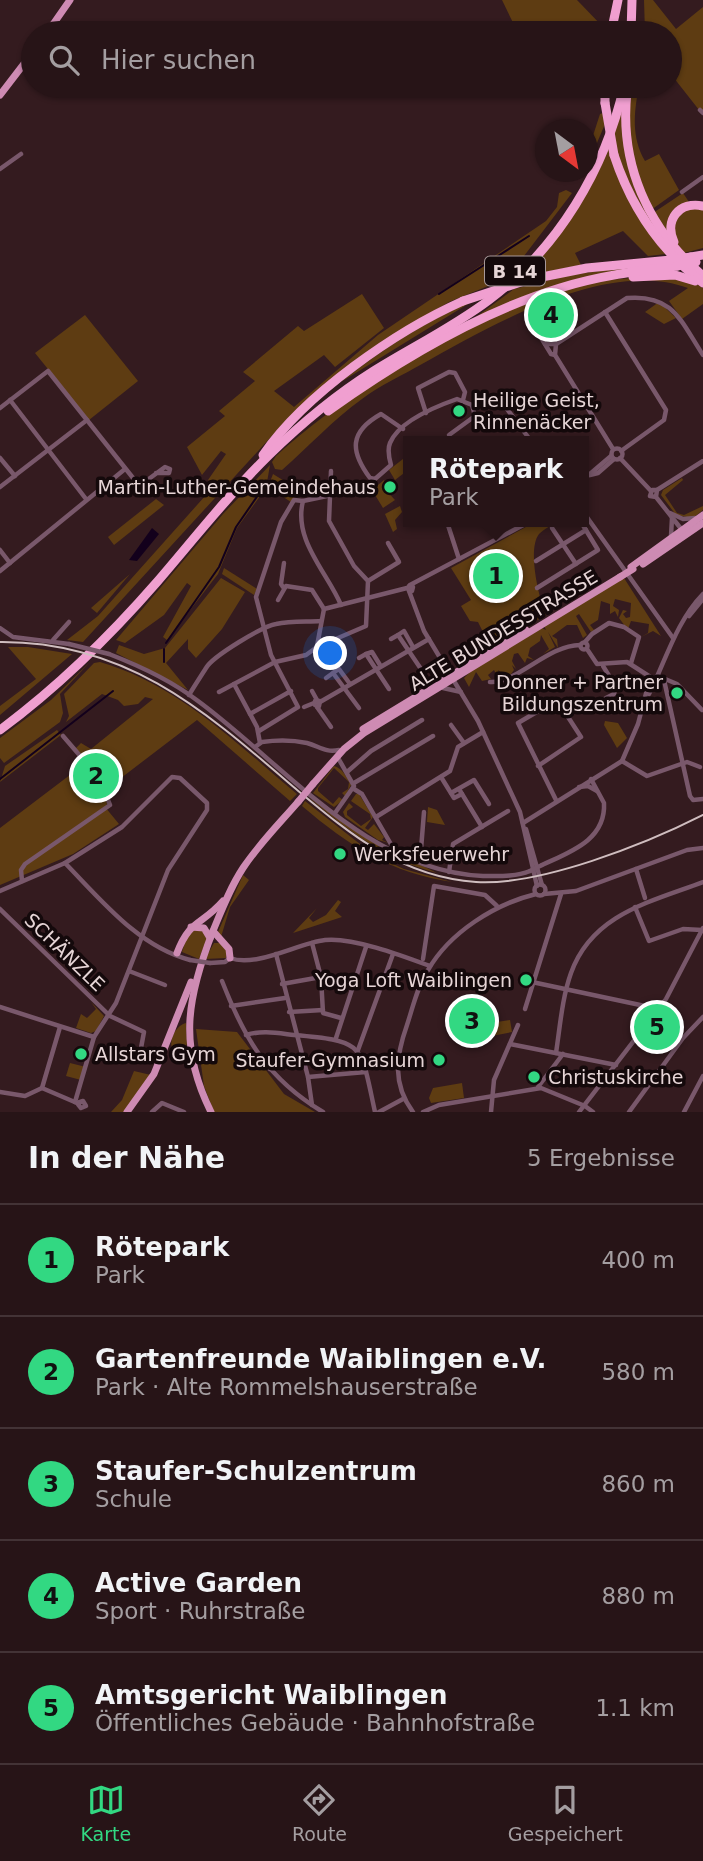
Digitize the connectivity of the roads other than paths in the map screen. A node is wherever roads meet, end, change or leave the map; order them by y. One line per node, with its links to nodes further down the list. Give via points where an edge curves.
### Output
1 (70, 0): 4 (main road)
2 (618, 0): 5 (highway)
3 (629, 0): 6 (highway)
4 (56, 21)
5 (614, 21)
6 (628, 21)
7 (21, 68): 8 (main road)
8 (0, 95)
9 (605, 98): 23 (highway, bridge, via 614,155 629,195 671,255)
10 (618, 98): 43 (highway, B 14, via 588,174 526,261 470,308 342,386)
11 (620, 98): 39 (highway, B 14, via 592,176 566,219 530,263 472,312 350,387)
12 (624, 98): 18 (highway, via 633,170 648,209)
13 (21, 154): 14 (street)
14 (0, 169)
15 (703, 177): 16 (street)
16 (682, 192)
17 (703, 206): 18 (highway, via 683,207 672,218)
18 (676, 250): 21 (highway)
19 (698, 257): 20 (highway, bridge)
20 (674, 263): 22 (highway); 43 (highway, bridge, via 587,268 527,280 463,302 412,327 364,359 282,431)
21 (703, 276)
22 (600, 277): 23 (highway, via 675,275); 39 (highway, via 531,298 449,337 363,386)
23 (703, 284)
24 (605, 312): 27 (street); 29 (street, via 627,298 666,303); 42 (street, via 666,410 664,420)
25 (532, 323): 26 (street)
26 (545, 344): 27 (street); 28 (street)
27 (556, 344): 28 (street)
28 (555, 355): 41 (street)
29 (703, 355)
30 (10, 400): 33 (street); 35 (street, via 48,371); 40 (street)
31 (463, 400): 32 (street); 34 (street); 34 (street, via 462,385 454,372 449,372 418,388)
32 (472, 405): 37 (street, via 475,416); 38 (street, via 492,398 501,401)
33 (0, 408)
34 (426, 413): 36 (street)
35 (87, 420): 40 (street); 47 (street)
36 (403, 429): 36 (street, via 388,446 391,465 370,478 354,441 381,414)
37 (449, 435)
38 (527, 436)
39 (278, 447): 135 (highway, B 14, via 103,640)
40 (49, 449): 51 (street); 57 (street)
41 (614, 449): 42 (street); 45 (street)
42 (621, 451): 45 (street)
43 (263, 455): 132 (highway, B 14, via 108,628)
44 (0, 458): 51 (street)
45 (615, 458): 50 (street); 54 (street)
46 (703, 461): 53 (street)
47 (125, 469): 49 (street, via 142,484); 57 (street)
48 (331, 471): 55 (street)
49 (156, 473)
50 (589, 475)
51 (15, 476): 52 (street)
52 (0, 487)
53 (657, 490): 54 (street); 56 (street)
54 (650, 491): 56 (street, via 650,496)
55 (328, 496): 58 (street); 79 (street, via 329,521 354,566)
56 (656, 497): 59 (street)
57 (87, 500): 74 (street)
58 (303, 501): 86 (street, via 301,515 309,547); 91 (street, via 295,500 281,522 256,597)
59 (670, 515): 60 (street); 67 (street); 70 (street, via 673,529)
60 (702, 522): 67 (main road); 67 (main road)
61 (449, 527): 72 (street)
62 (520, 527): 72 (street)
63 (585, 527): 66 (street)
64 (587, 527): 92 (street)
65 (552, 528): 69 (street)
66 (586, 530): 69 (street); 76 (street, via 598,550)
67 (685, 534): 70 (main road); 77 (main road)
68 (388, 543): 79 (street, via 399,562)
69 (563, 544): 73 (street); 76 (street)
70 (665, 544): 77 (main road)
71 (0, 550): 74 (street)
72 (459, 559): 81 (street)
73 (536, 561)
74 (10, 563): 78 (street)
75 (284, 563): 80 (street)
76 (576, 564): 82 (street)
77 (632, 568): 108 (main road, ALTE BUNDESSTRASSE, bridge)
78 (0, 571)
79 (368, 581): 85 (street)
80 (283, 587): 84 (street); 87 (street, via 312,590)
81 (411, 588): 85 (street); 94 (street)
82 (537, 588)
83 (703, 596): 92 (street, via 691,606)
84 (278, 600)
85 (366, 601): 86 (street); 97 (street, via 366,626)
86 (341, 605): 87 (street)
87 (324, 609): 88 (street)
88 (321, 621): 91 (street); 97 (street)
89 (69, 622): 95 (street)
90 (0, 628): 95 (street, via 8,636)
91 (265, 629): 101 (street); 123 (street, via 207,667)
92 (673, 638): 110 (street)
93 (391, 639): 98 (street, via 404,631)
94 (429, 639): 98 (street); 108 (street)
95 (53, 640): 123 (street, bridge, via 109,654)
96 (583, 644): 102 (street, via 609,623 624,627 639,637); 104 (street); 113 (street, via 566,645)
97 (317, 647): 101 (street, via 306,655)
98 (410, 648): 103 (street); 106 (street)
99 (366, 654): 100 (street); 103 (street, via 372,652); 105 (street)
100 (359, 658)
101 (275, 662): 114 (street); 121 (street)
102 (631, 663): 104 (street); 109 (street)
103 (380, 666): 105 (street)
104 (603, 666): 124 (street, via 616,687)
105 (375, 669): 115 (street); 117 (street)
106 (421, 669)
107 (333, 673): 111 (street); 115 (street, via 339,669); 116 (street)
108 (451, 676): 118 (main road, ALTE BUNDESSTRASSE); 122 (street); 143 (main road, ALTE BUNDESSTRASSE, via 369,724)
109 (651, 676): 110 (street); 125 (street)
110 (658, 676): 112 (street); 125 (street)
111 (326, 678)
112 (664, 680): 129 (street, via 677,684); 145 (street)
113 (490, 682)
114 (234, 684): 120 (street); 130 (street)
115 (350, 684): 116 (street)
116 (343, 688): 126 (street); 128 (street)
117 (389, 689)
118 (435, 690): 122 (street, via 451,688); 143 (main road, ALTE BUNDESSTRASSE, via 364,733)
119 (312, 691): 126 (street)
120 (219, 692)
121 (290, 692): 127 (street); 130 (street)
122 (462, 693): 137 (street)
123 (189, 695): 141 (street)
124 (607, 698)
125 (645, 701): 144 (street)
126 (317, 703): 127 (street); 134 (street)
127 (301, 707): 136 (street)
128 (359, 708)
129 (702, 710)
130 (250, 714): 136 (street)
131 (422, 720): 148 (street, via 371,751)
132 (0, 723)
133 (451, 725): 140 (street)
134 (331, 727)
135 (0, 730)
136 (259, 731): 141 (street)
137 (484, 732): 140 (street); 164 (street)
138 (64, 736): 173 (street, via 100,779 110,805 25,864)
139 (433, 736): 152 (street)
140 (464, 743): 150 (street, via 457,749 452,770)
141 (258, 745): 142 (street, via 307,743); 161 (street)
142 (323, 751): 143 (street); 143 (street)
143 (334, 758): 148 (street); 178 (main road, ALTE BUNDESSTRASSE, bridge, via 251,857)
144 (622, 761): 145 (street, via 647,776); 149 (street)
145 (681, 764): 147 (street, via 692,761); 156 (street, via 691,798)
146 (538, 766): 146 (street, via 581,737 557,700 518,723); 157 (street)
147 (700, 767)
148 (347, 772): 152 (street)
149 (597, 776): 151 (street); 155 (street)
150 (441, 777): 154 (street, via 454,799); 163 (street)
151 (590, 779): 153 (street); 155 (street)
152 (354, 786): 161 (street); 163 (street)
153 (572, 790): 155 (street, via 585,786); 157 (street)
154 (460, 791): 158 (street, via 474,780); 165 (street)
155 (598, 792): 172 (street, bridge, via 604,813 593,836 581,847 530,871 496,876)
156 (703, 799)
157 (556, 800): 162 (street)
158 (489, 804)
159 (508, 811): 165 (street)
160 (424, 812): 169 (street)
161 (335, 813): 169 (street, via 380,844)
162 (532, 816): 164 (street); 166 (street)
163 (376, 817): 167 (street)
164 (523, 823): 166 (street); 175 (street)
165 (482, 827): 172 (street, via 453,844)
166 (529, 835): 175 (street)
167 (393, 846)
168 (703, 848): 171 (street)
169 (420, 862): 172 (street)
170 (65, 863): 173 (street); 185 (street); 185 (street, via 122,827 172,777 180,778 205,801 207,809 168,870)
171 (636, 869): 177 (street); 179 (street)
172 (449, 872)
173 (22, 881): 176 (street)
174 (703, 882): 181 (street)
175 (540, 890): 177 (street); 180 (street)
176 (0, 891)
177 (561, 894): 201 (street)
178 (228, 895): 183 (main road, via 210,916); 186 (main road, ALTE BUNDESSTRASSE)
179 (645, 898)
180 (497, 906): 195 (street, via 485,895 434,886); 196 (street)
181 (635, 907): 184 (street, via 649,941 683,929); 204 (street, via 613,918 590,939 576,961)
182 (0, 909): 212 (street, SCHÄNZLE)
183 (188, 929): 186 (main road, via 204,928); 191 (main road)
184 (703, 929): 187 (street)
185 (142, 938): 191 (street, via 170,954); 197 (street)
186 (210, 938): 188 (main road); 188 (main road); 198 (main road, ALTE BUNDESSTRASSE)
187 (700, 940): 209 (street)
188 (220, 941): 194 (main road, via 229,949)
189 (312, 943): 190 (street, via 328,940); 192 (street); 199 (street)
190 (366, 947): 193 (street); 213 (street)
191 (177, 953): 194 (street, bridge, via 210,963)
192 (276, 954): 194 (street); 202 (street)
193 (393, 954): 196 (street); 225 (street)
194 (230, 958)
195 (424, 959)
196 (430, 966): 239 (street, via 400,1047 398,1077)
197 (129, 971): 203 (street); 212 (street)
198 (197, 973): 215 (main road, ALTE BUNDESSTRASSE); 218 (main road)
199 (321, 977): 202 (street); 210 (street)
200 (222, 981): 206 (street)
201 (532, 982): 204 (street); 208 (street)
202 (282, 984): 205 (street)
203 (165, 985)
204 (567, 989): 209 (street); 226 (street)
205 (285, 998): 206 (street); 211 (street)
206 (231, 1006): 219 (street)
207 (1, 1009): 217 (street)
208 (525, 1009)
209 (659, 1009): 230 (street)
210 (323, 1010): 211 (street); 213 (street, via 324,1015)
211 (289, 1012): 220 (street)
212 (110, 1016): 221 (street); 224 (street, SCHÄNZLE, via 144,1032)
213 (341, 1018): 222 (street)
214 (702, 1019): 253 (street)
215 (189, 1021): 218 (main road); 245 (main road, ALTE BUNDESSTRASSE, via 193,1066)
216 (518, 1026): 223 (street)
217 (60, 1027): 221 (street); 235 (street)
218 (173, 1030): 242 (main road, via 155,1074)
219 (246, 1035): 220 (street, via 258,1031); 231 (street)
220 (295, 1035): 222 (street); 229 (street)
221 (94, 1037): 235 (street, via 76,1102)
222 (336, 1038): 225 (street)
223 (510, 1044): 226 (street); 238 (street)
224 (141, 1048)
225 (358, 1050): 232 (street)
226 (556, 1053): 227 (street)
227 (563, 1054): 230 (street); 236 (street)
228 (325, 1060): 229 (street)
229 (304, 1062): 231 (street, via 288,1061); 234 (street)
230 (615, 1065): 241 (street)
231 (270, 1069): 240 (street, via 290,1091)
232 (366, 1072): 234 (street); 247 (street)
233 (703, 1076): 254 (street)
234 (308, 1077): 240 (street)
235 (42, 1088): 237 (street, via 28,1096)
236 (538, 1088): 238 (street); 241 (street)
237 (0, 1092)
238 (491, 1098): 249 (street, via 439,1105); 250 (street)
239 (403, 1099): 247 (street); 248 (street)
240 (312, 1105): 246 (street)
241 (585, 1106): 251 (street); 252 (street)
242 (127, 1112)
243 (152, 1112): 244 (street, via 162,1103)
244 (184, 1112)
245 (211, 1112)
246 (323, 1112)
247 (377, 1112)
248 (413, 1112)
249 (423, 1112)
250 (491, 1112)
251 (579, 1112)
252 (593, 1112)
253 (629, 1112)
254 (684, 1112)

